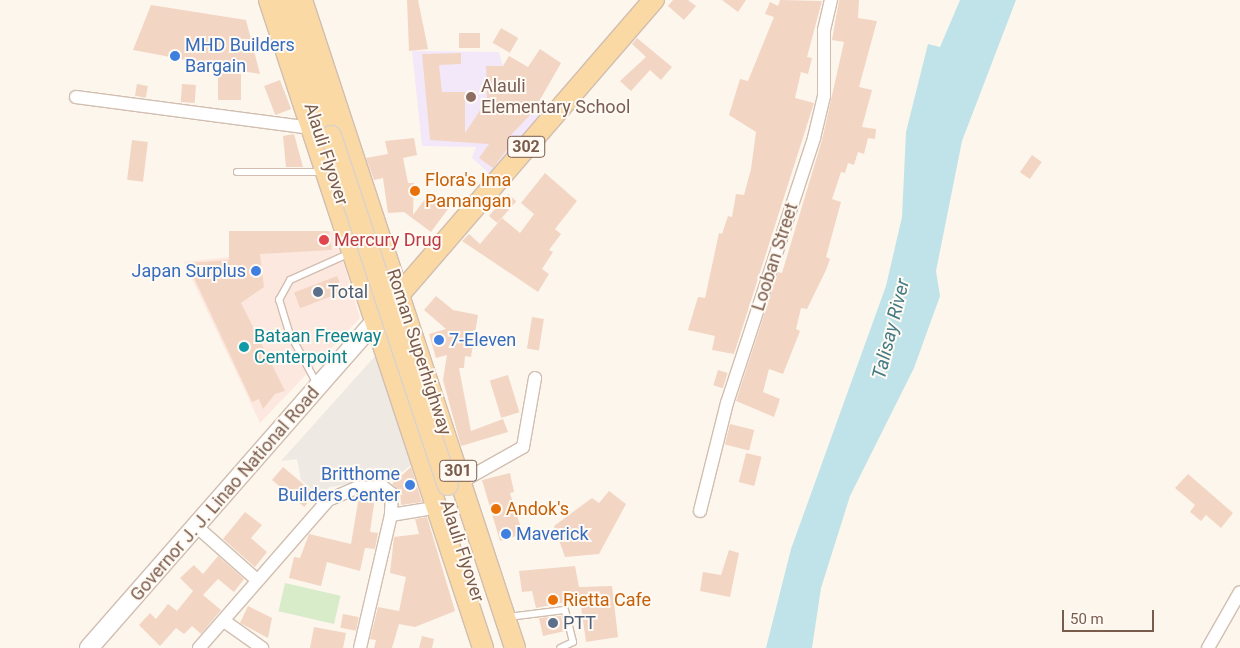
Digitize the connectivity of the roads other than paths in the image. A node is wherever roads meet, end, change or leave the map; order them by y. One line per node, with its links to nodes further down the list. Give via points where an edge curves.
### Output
1 (269, 0): 8 (main road, Roman Superhighway / 301)
2 (277, 0): 8 (main road, Alauli Flyover)
3 (289, 0): 8 (main road, Alauli Flyover)
4 (302, 0): 12 (main road, Roman Superhighway / 301)
5 (831, 0): 18 (street, Looban Street, via 824,30 824,96 814,138 727,403)
6 (649, 1): 12 (main road, Governor J. J. Linao National Road / 302)
7 (76, 97): 8 (street)
8 (321, 134): 10 (main road, Roman Superhighway / 301); 16 (main road, Alauli Flyover, bridge)
9 (237, 172): 10 (lane)
10 (327, 172): 11 (main road, Roman Superhighway / 301)
11 (354, 252): 13 (main road, Roman Superhighway / 301); 15 (lane, via 290,280 279,300 289,332)
12 (399, 295): 13 (main road, Governor J. J. Linao National Road / 302); 16 (main road, Roman Superhighway / 301)
13 (376, 320): 15 (main road, Governor J. J. Linao National Road / 302); 17 (main road, Roman Superhighway / 301)
14 (535, 378): 16 (street, via 523,447)
15 (319, 387): 20 (main road, Governor J. J. Linao National Road / 302)
16 (450, 484): 23 (main road, Roman Superhighway / 301); 30 (main road, Alauli Flyover); 31 (main road, Alauli Flyover)
17 (440, 507): 19 (street); 29 (main road, Roman Superhighway / 301)
18 (700, 511)
19 (392, 515): 21 (street, via 389,489 375,486 343,492 320,507); 28 (street)
20 (196, 526): 21 (street); 25 (main road, Governor J. J. Linao National Road / 302)
21 (257, 580): 24 (street)
22 (1240, 592): 34 (street)
23 (506, 617): 32 (main road, Roman Superhighway / 301); 33 (lane, via 565,610 573,642)
24 (224, 621): 26 (street); 27 (street)
25 (90, 648)
26 (199, 648)
27 (262, 648)
28 (360, 648)
29 (483, 648)
30 (494, 648)
31 (504, 648)
32 (515, 648)
33 (560, 648)
34 (1208, 648)

